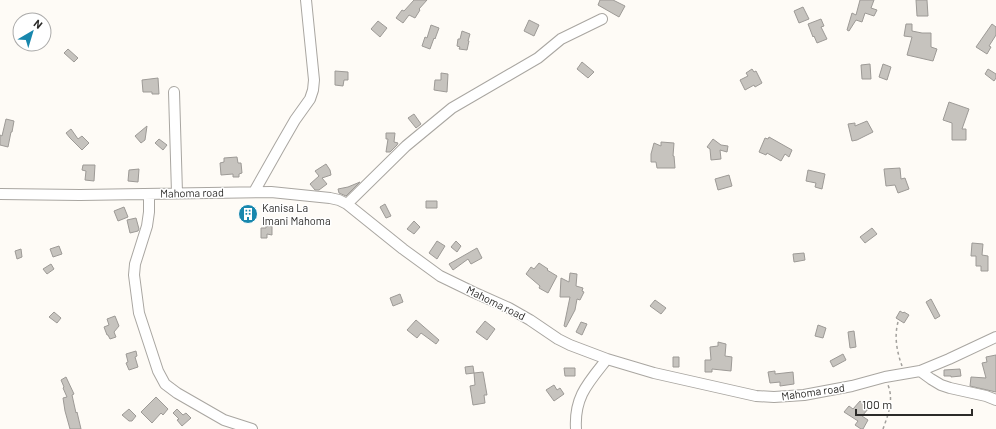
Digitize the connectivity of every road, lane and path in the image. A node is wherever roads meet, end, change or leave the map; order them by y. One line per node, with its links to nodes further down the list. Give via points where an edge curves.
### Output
1 (306, 0): 4 (street, via 313,90)
2 (602, 19): 8 (street, via 561,40 538,58 452,108 406,146)
3 (174, 92): 7 (street)
4 (254, 192): 7 (street, Mahoma road); 8 (street, Mahoma road, via 330,198)
5 (0, 194): 6 (street, Mahoma road)
6 (149, 194): 7 (street, Mahoma road); 16 (street, via 147,226 134,275 139,313 158,372 164,384 176,393 224,420)
7 (177, 194)
8 (347, 204): 11 (street, Mahoma road, via 440,276 514,311 570,345)
9 (898, 322): 13 (path, via 896,343)
10 (996, 337): 12 (street, Mahoma road)
11 (607, 359): 14 (street, Mahoma road, via 654,373 756,396 804,395); 17 (street, via 587,384 579,400)
12 (920, 371): 13 (street, Mahoma road); 15 (street, via 941,385)
13 (904, 374): 14 (street, Mahoma road)
14 (885, 377): 18 (path, via 890,387 891,400)
15 (996, 400)
16 (252, 429)
17 (576, 429)
18 (883, 429)

